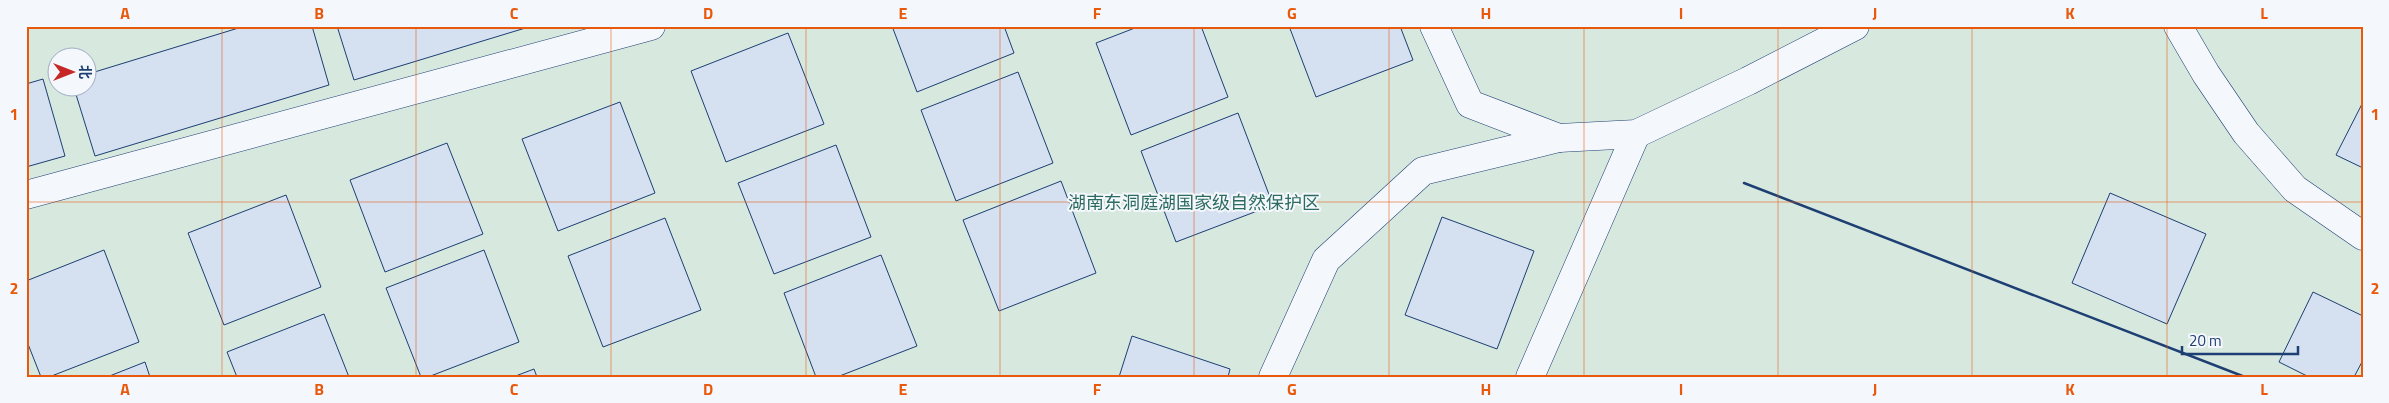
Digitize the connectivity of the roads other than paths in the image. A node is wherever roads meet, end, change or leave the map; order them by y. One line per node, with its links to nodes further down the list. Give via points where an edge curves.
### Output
1 (651, 26): 7 (street)
2 (1434, 26): 6 (street, via 1470,104)
3 (1855, 26): 5 (street, via 1748,82)
4 (2178, 26): 8 (street, via 2241,126 2295,189)
5 (1636, 134): 6 (street); 10 (street)
6 (1559, 138): 9 (street, via 1423,171 1326,260)
7 (26, 195)
8 (2363, 236)
9 (1273, 377)
10 (1530, 377)

